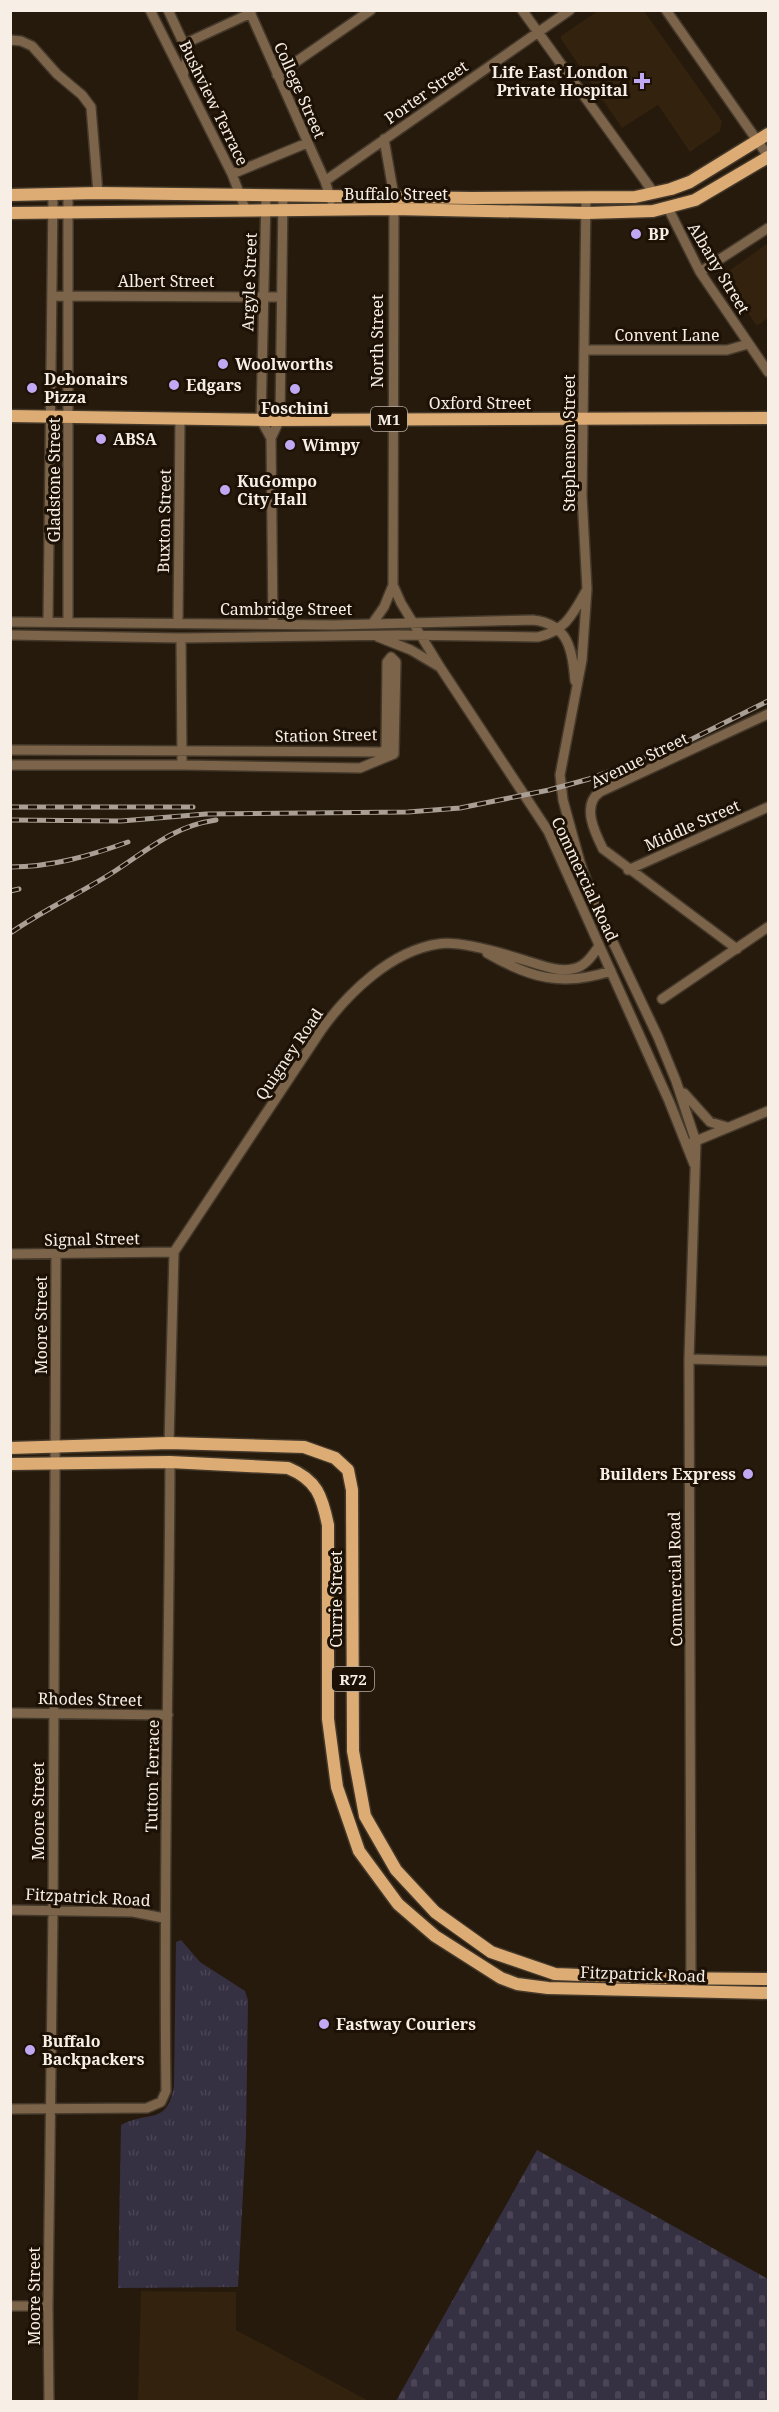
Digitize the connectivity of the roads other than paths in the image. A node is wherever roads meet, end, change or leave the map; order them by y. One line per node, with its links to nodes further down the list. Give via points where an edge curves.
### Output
1 (150, 10): 12 (street, Bushview Terrace)
2 (168, 10): 10 (street)
3 (371, 10): 11 (street)
4 (522, 10): 8 (street)
5 (570, 10): 8 (street, Porter Street)
6 (250, 12): 10 (street); 11 (street, College Street)
7 (669, 12): 13 (street)
8 (537, 33): 14 (street, Porter Street); 20 (street)
9 (10, 40): 19 (street, via 27,43 37,50 91,107)
10 (184, 44): 12 (street, via 188,53)
11 (277, 75): 15 (street, College Street)
12 (183, 76): 17 (street, Bushview Terrace)
13 (763, 137): 16 (street); 20 (main road, Buffalo Street, via 690,182)
14 (384, 139): 18 (street, Porter Street); 29 (street, North Street)
15 (307, 143): 17 (street); 18 (street, College Street)
16 (768, 156): 30 (main road, Buffalo Street, via 694,200)
17 (232, 174): 24 (street, Bushview Terrace)
18 (325, 181): 27 (street)
19 (98, 193): 21 (main road, Buffalo Street); 24 (main road, Buffalo Street)
20 (654, 193): 28 (main road, Buffalo Street)
21 (68, 194): 23 (main road, Buffalo Street); 37 (street, Gladstone Street)
22 (10, 195): 23 (main road, Buffalo Street)
23 (53, 195): 36 (street, Gladstone Street)
24 (242, 195): 25 (main road, Buffalo Street); 32 (street, Bushview Terrace)
25 (266, 196): 26 (main road, Buffalo Street); 33 (street, Argyle Street)
26 (283, 196): 27 (main road, Buffalo Street); 34 (street, Argyle Street)
27 (330, 196): 29 (main road, Buffalo Street); 31 (street)
28 (586, 199): 29 (main road, Buffalo Street); 38 (street, Stephenson Street)
29 (394, 203): 31 (main road, Buffalo Street); 38 (main road, Buffalo Street); 54 (street, North Street)
30 (668, 208): 38 (main road, Buffalo Street); 40 (street, Albany Street)
31 (334, 210): 34 (main road, Buffalo Street)
32 (246, 211): 33 (main road, Buffalo Street); 37 (main road, Buffalo Street)
33 (265, 212): 34 (main road, Buffalo Street); 43 (street, Argyle Street)
34 (283, 212): 44 (street, Argyle Street)
35 (10, 213): 36 (main road, Buffalo Street)
36 (53, 213): 37 (main road, Buffalo Street); 41 (street, Gladstone Street)
37 (68, 213): 42 (street, Gladstone Street)
38 (587, 213): 46 (street, Stephenson Street)
39 (768, 228): 40 (street)
40 (700, 273): 45 (street, Albany Street)
41 (52, 296): 42 (street, Albert Street); 49 (street, Gladstone Street)
42 (68, 296): 43 (street, Albert Street); 50 (street, Gladstone Street)
43 (263, 297): 44 (street, Albert Street); 55 (street, Argyle Street)
44 (280, 297): 53 (street, Argyle Street)
45 (748, 344): 46 (street, Convent Lane, via 727,350); 47 (street, Albany Street)
46 (585, 350): 56 (street, Stephenson Street)
47 (768, 372)
48 (10, 416): 49 (main road, Oxford Street / M1)
49 (52, 417): 50 (main road, Oxford Street / M1); 61 (street, Gladstone Street)
50 (69, 417): 51 (main road, Oxford Street / M1); 62 (street, Gladstone Street)
51 (180, 418): 55 (main road, Oxford Street / M1); 64 (street, Buxton Street)
52 (768, 418): 56 (main road, Oxford Street / M1)
53 (280, 419): 54 (main road, Oxford Street / M1); 55 (main road, Oxford Street / M1); 57 (street, Argyle Street)
54 (392, 419): 56 (main road, Oxford Street / M1); 58 (street, North Street)
55 (261, 420): 57 (street, Argyle Street)
56 (583, 420): 59 (street, Stephenson Street)
57 (271, 438): 65 (street, Argyle Street)
58 (393, 585): 63 (street, North Street); 66 (street)
59 (587, 589): 67 (street, via 567,623); 73 (street, Stephenson Street, via 582,660)
60 (10, 622): 61 (street, Cambridge Street)
61 (48, 622): 62 (street, Cambridge Street)
62 (68, 623): 64 (street, Cambridge Street)
63 (415, 623): 66 (street, Cambridge Street); 67 (street, Cambridge Street, via 533,620 552,624); 70 (street, Commercial Road)
64 (178, 624): 65 (street, Cambridge Street)
65 (273, 624): 66 (street, Cambridge Street)
66 (372, 624)
67 (558, 630): 70 (street, Cambridge Street, via 537,637); 73 (street, via 570,647)
68 (10, 635): 71 (street, Cambridge Street)
69 (374, 635): 70 (street, Cambridge Street); 71 (street, Cambridge Street); 72 (street)
70 (422, 635): 72 (street, Commercial Road)
71 (181, 638): 76 (street)
72 (440, 667): 82 (street, Commercial Road, via 548,831)
73 (575, 686): 87 (street, Commercial Road, via 560,775 563,800 593,900)
74 (768, 714): 80 (street, Avenue Street, via 594,796 590,814 597,837 603,849)
75 (10, 750): 76 (street, Station Street)
76 (183, 751): 78 (street); 78 (street, Station Street, via 383,751 387,662 389,658 395,660 395,748 389,758 360,768)
77 (10, 765): 78 (street, Station Street)
78 (182, 765)
79 (768, 807): 80 (street, Middle Street)
80 (628, 870): 84 (street, Avenue Street)
81 (768, 927): 84 (street)
82 (599, 946): 83 (street, Quigney Road, via 589,960 573,969 552,968); 85 (street, Commercial Road)
83 (479, 949): 85 (street, Quigney Road, via 516,969 564,981); 93 (street, Quigney Road, via 438,944 407,954 347,998 322,1029)
84 (737, 950): 86 (street)
85 (611, 971): 91 (street, Commercial Road)
86 (662, 999)
87 (676, 1081): 89 (street, via 703,1116); 90 (street, Commercial Road)
88 (768, 1111): 89 (street)
89 (727, 1127): 90 (street)
90 (696, 1142): 91 (street); 92 (street, Commercial Road)
91 (686, 1145): 92 (street, Commercial Road)
92 (695, 1165): 96 (street, Commercial Road)
93 (174, 1252): 95 (street, Signal Street); 98 (street)
94 (10, 1254): 95 (street, Signal Street)
95 (56, 1255): 100 (street, Moore Street)
96 (689, 1359): 97 (street); 111 (street, Commercial Road)
97 (768, 1361)
98 (169, 1443): 100 (main road, Currie Street / R72); 110 (main road, Currie Street / R72, via 304,1447 335,1458 348,1470 352,1491 353,1752 365,1816 396,1870 435,1912 492,1952)
99 (10, 1448): 100 (main road, Currie Street / R72)
100 (57, 1448): 102 (street, Moore Street)
101 (170, 1462): 102 (main road, Currie Street / R72); 106 (street, Tutton Terrace); 113 (main road, Currie Street / R72, via 288,1468 305,1474 322,1497 328,1525 328,1719 337,1787 359,1851 398,1904 435,1936)
102 (57, 1463): 103 (main road, Currie Street / R72); 105 (street, Moore Street)
103 (10, 1464)
104 (10, 1713): 105 (street, Rhodes Street)
105 (53, 1713): 106 (street, Rhodes Street); 108 (street, Moore Street)
106 (168, 1714): 109 (street, Tutton Terrace)
107 (10, 1910): 108 (street, Fitzpatrick Road)
108 (53, 1910): 109 (street, Fitzpatrick Road, via 133,1912); 116 (street, Moore Street)
109 (164, 1918): 116 (street, Tutton Terrace, via 166,2091 161,2102 147,2108)
110 (555, 1974): 111 (main road, Fitzpatrick Road / R72)
111 (691, 1978): 112 (main road, Fitzpatrick Road / R72); 114 (street, Commercial Road)
112 (768, 1978)
113 (517, 1984): 114 (main road, Fitzpatrick Road / R72)
114 (691, 1993): 115 (main road, Fitzpatrick Road / R72)
115 (768, 1993)
116 (52, 2108): 117 (street); 119 (street, Moore Street)
117 (10, 2109)
118 (10, 2306): 119 (street)
119 (48, 2306): 120 (street, Moore Street)
120 (49, 2402)

